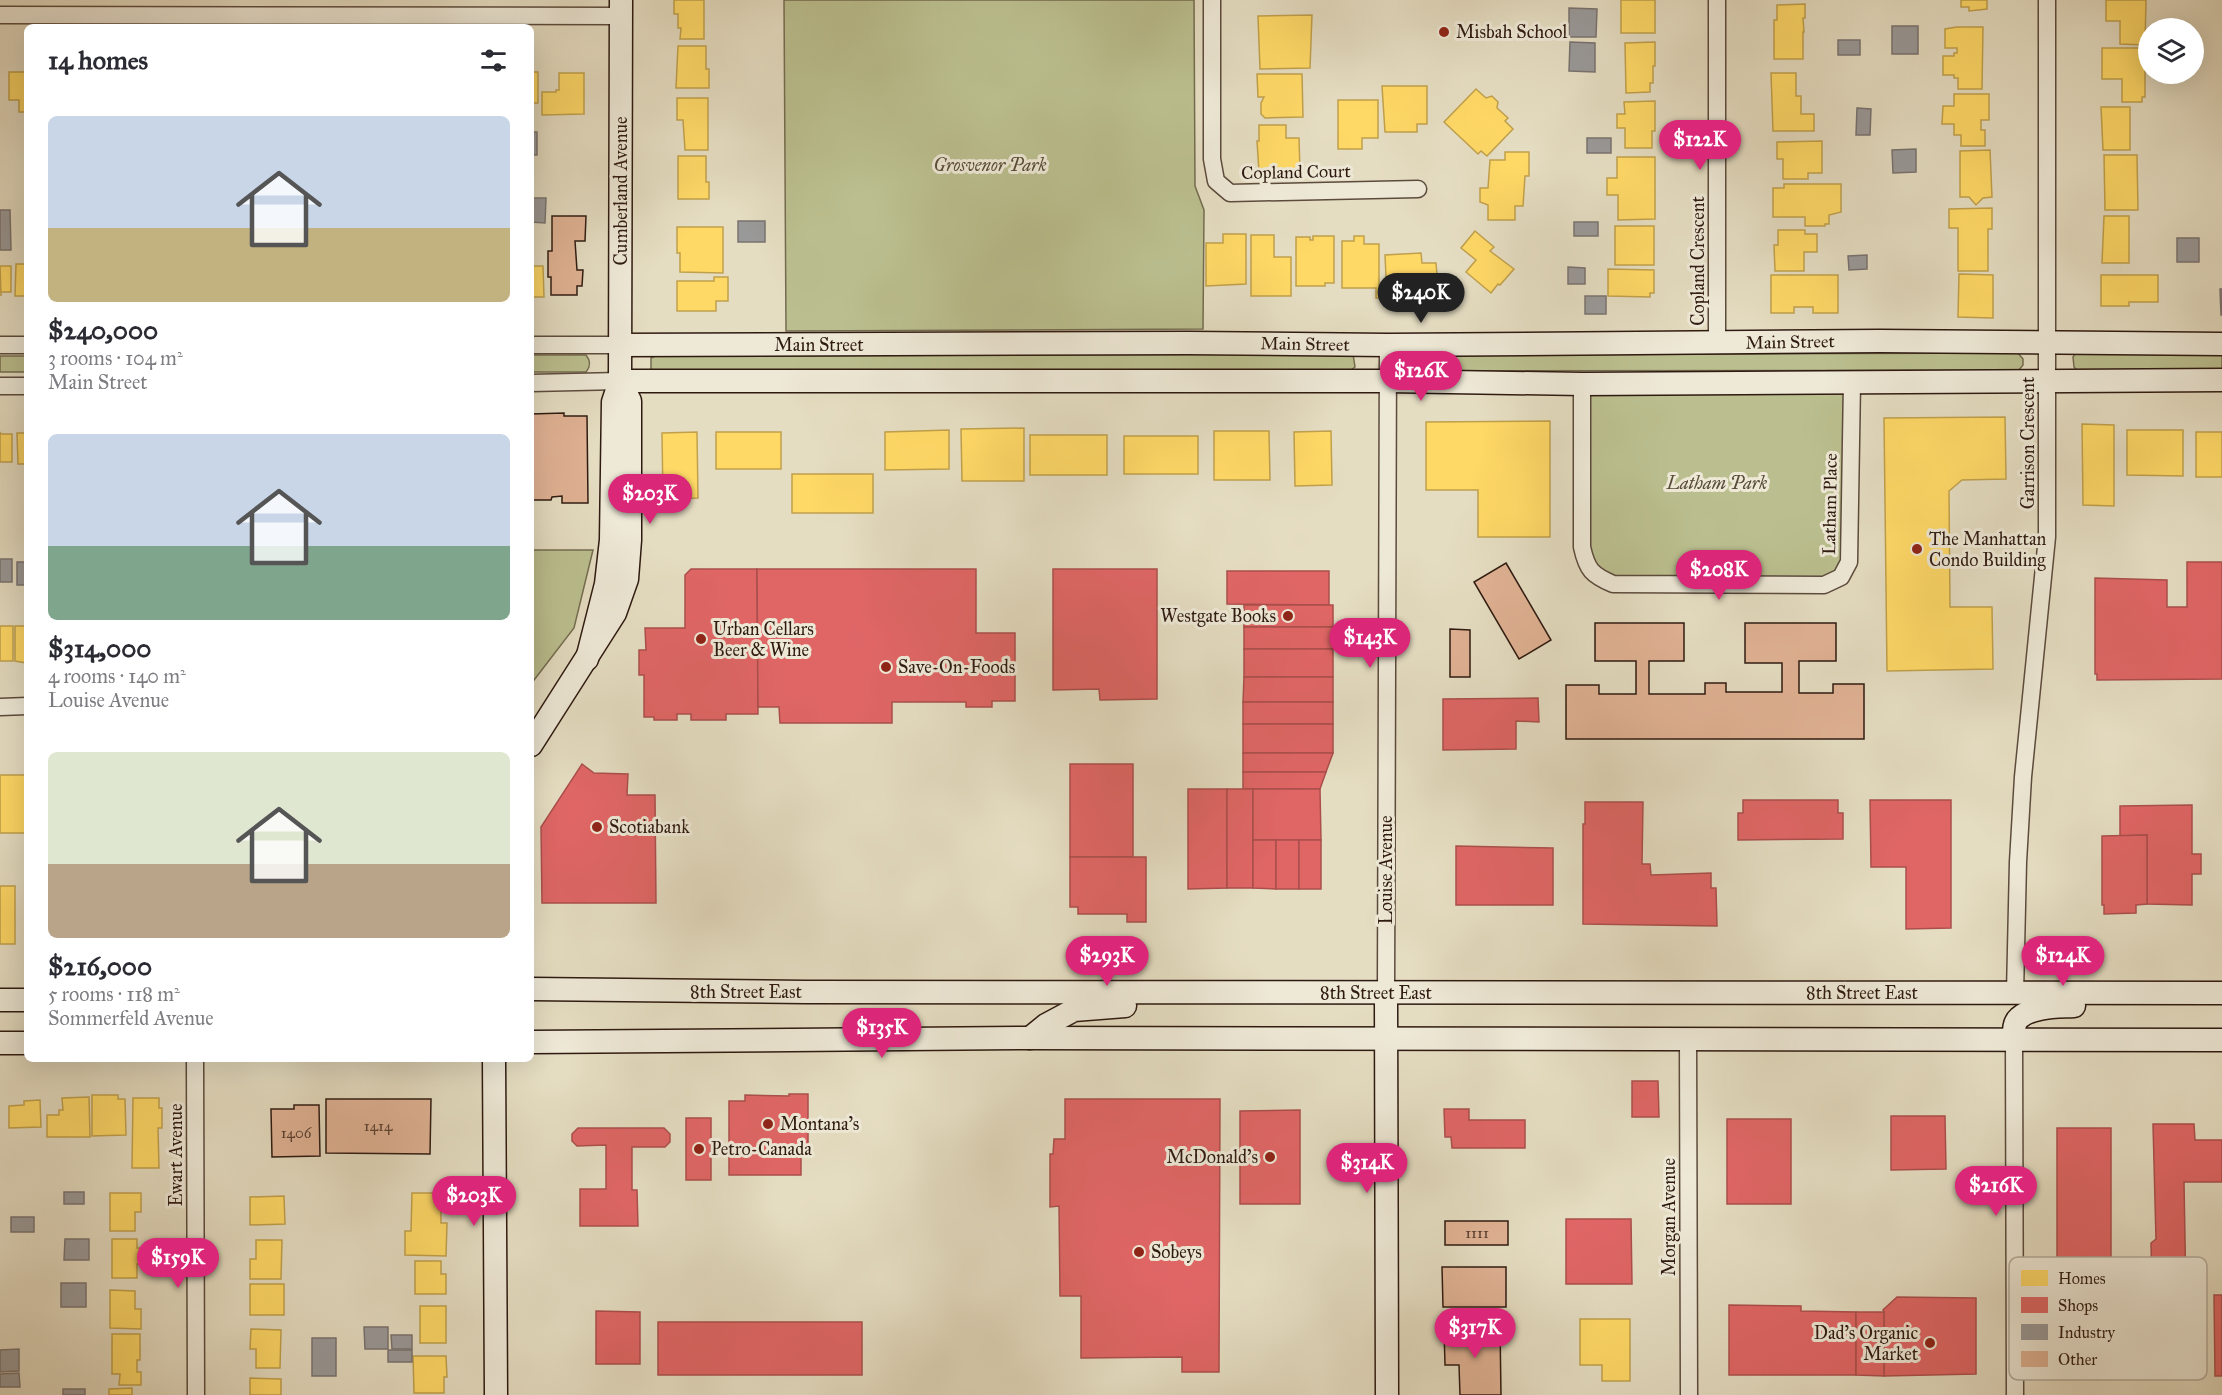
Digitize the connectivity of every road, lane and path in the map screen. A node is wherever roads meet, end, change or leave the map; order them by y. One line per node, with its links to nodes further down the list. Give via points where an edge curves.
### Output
1 (1212, 0): 7 (street, Copland Court, via 1212,159 1216,181 1230,193)
2 (1717, 0): 8 (street, Copland Crescent)
3 (2047, 0): 9 (street, Garrison Crescent)
4 (621, 8): 5 (street); 14 (main road, Cumberland Avenue)
5 (186, 14): 6 (street)
6 (0, 15)
7 (1418, 189)
8 (1718, 342): 9 (main road, Main Street); 15 (main road, Main Street)
9 (2047, 344): 10 (main road, Main Street); 16 (street, Garrison Crescent)
10 (2222, 344)
11 (0, 345): 12 (street)
12 (24, 345)
13 (534, 345): 14 (street, Main Street)
14 (620, 345): 15 (main road, Main Street); 18 (main road, Cumberland Avenue)
15 (1388, 345): 19 (street, Louise Avenue)
16 (2048, 380): 17 (main road, Main Street); 21 (main road, Main Street); 31 (street, Garrison Crescent, via 2047,537 2023,777)
17 (2222, 380)
18 (620, 381): 19 (main road, Main Street); 20 (street, Main Street); 27 (main road, Cumberland Avenue, via 613,402 611,540 606,584 587,659)
19 (1388, 381): 22 (main road, Main Street); 30 (street, Louise Avenue)
20 (534, 382)
21 (1852, 382): 22 (main road, Main Street); 22 (street, Latham Place, via 1849,562 1841,577 1824,585 1613,584 1595,576 1582,548)
22 (1582, 384)
23 (0, 386): 24 (street)
24 (24, 386)
25 (24, 706): 26 (street)
26 (0, 707)
27 (534, 740)
28 (534, 989): 29 (main road, 8th Street East)
29 (1209, 993): 30 (main road, 8th Street East); 36 (main road, via 1166,1004 1074,1010)
30 (1386, 993): 31 (main road, 8th Street East); 37 (main road, Louise Avenue)
31 (2015, 993): 32 (main road, 8th Street East)
32 (2164, 993): 33 (main road, 8th Street East); 39 (main road, via 2034,1011 2019,1018)
33 (2222, 993)
34 (0, 1000): 35 (main road)
35 (24, 1000)
36 (1030, 1038): 37 (main road); 41 (main road)
37 (1387, 1039): 38 (main road); 50 (main road, Louise Avenue)
38 (1688, 1039): 39 (main road); 51 (street, Morgan Avenue)
39 (2014, 1040): 40 (main road); 46 (street)
40 (2222, 1040)
41 (534, 1041)
42 (0, 1043): 43 (main road)
43 (24, 1043)
44 (195, 1062): 48 (street, Ewart Avenue)
45 (494, 1062): 49 (main road)
46 (2015, 1257)
47 (2015, 1380): 52 (street)
48 (196, 1395)
49 (496, 1395)
50 (1387, 1395)
51 (1689, 1395)
52 (2015, 1395)

